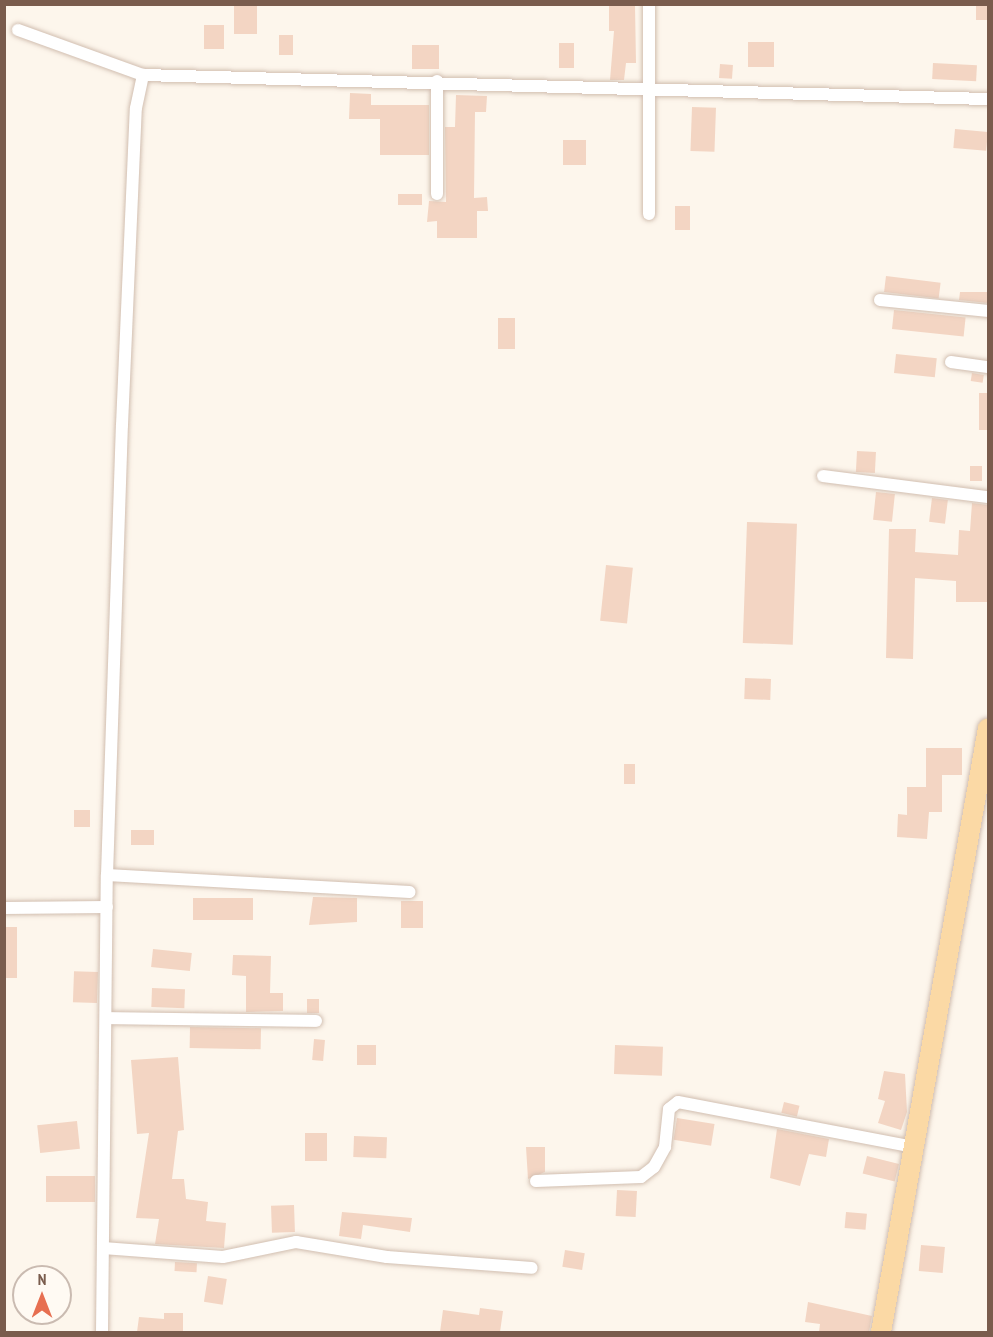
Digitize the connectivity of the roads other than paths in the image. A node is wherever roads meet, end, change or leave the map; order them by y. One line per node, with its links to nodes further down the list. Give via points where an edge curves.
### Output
1 (649, 4): 5 (street)
2 (18, 30): 3 (street)
3 (143, 75): 4 (street); 16 (street, via 136,108 122,413)
4 (437, 81): 5 (street); 7 (street)
5 (648, 88): 6 (street); 8 (street)
6 (988, 99)
7 (437, 194)
8 (649, 214)
9 (880, 300): 10 (street)
10 (988, 311)
11 (951, 362): 12 (street)
12 (988, 367)
13 (823, 476): 14 (street)
14 (988, 497)
15 (988, 728): 22 (main road)
16 (107, 875): 17 (street); 18 (street)
17 (410, 892)
18 (106, 907): 19 (street); 20 (street)
19 (4, 908)
20 (106, 1018): 21 (street); 24 (street)
21 (316, 1021)
22 (915, 1147): 23 (street, via 678,1102 669,1109 665,1147 654,1167 641,1177); 27 (main road)
23 (536, 1180)
24 (103, 1248): 25 (street, via 223,1257 296,1242 380,1256); 26 (street)
25 (532, 1268)
26 (102, 1332)
27 (881, 1332)

